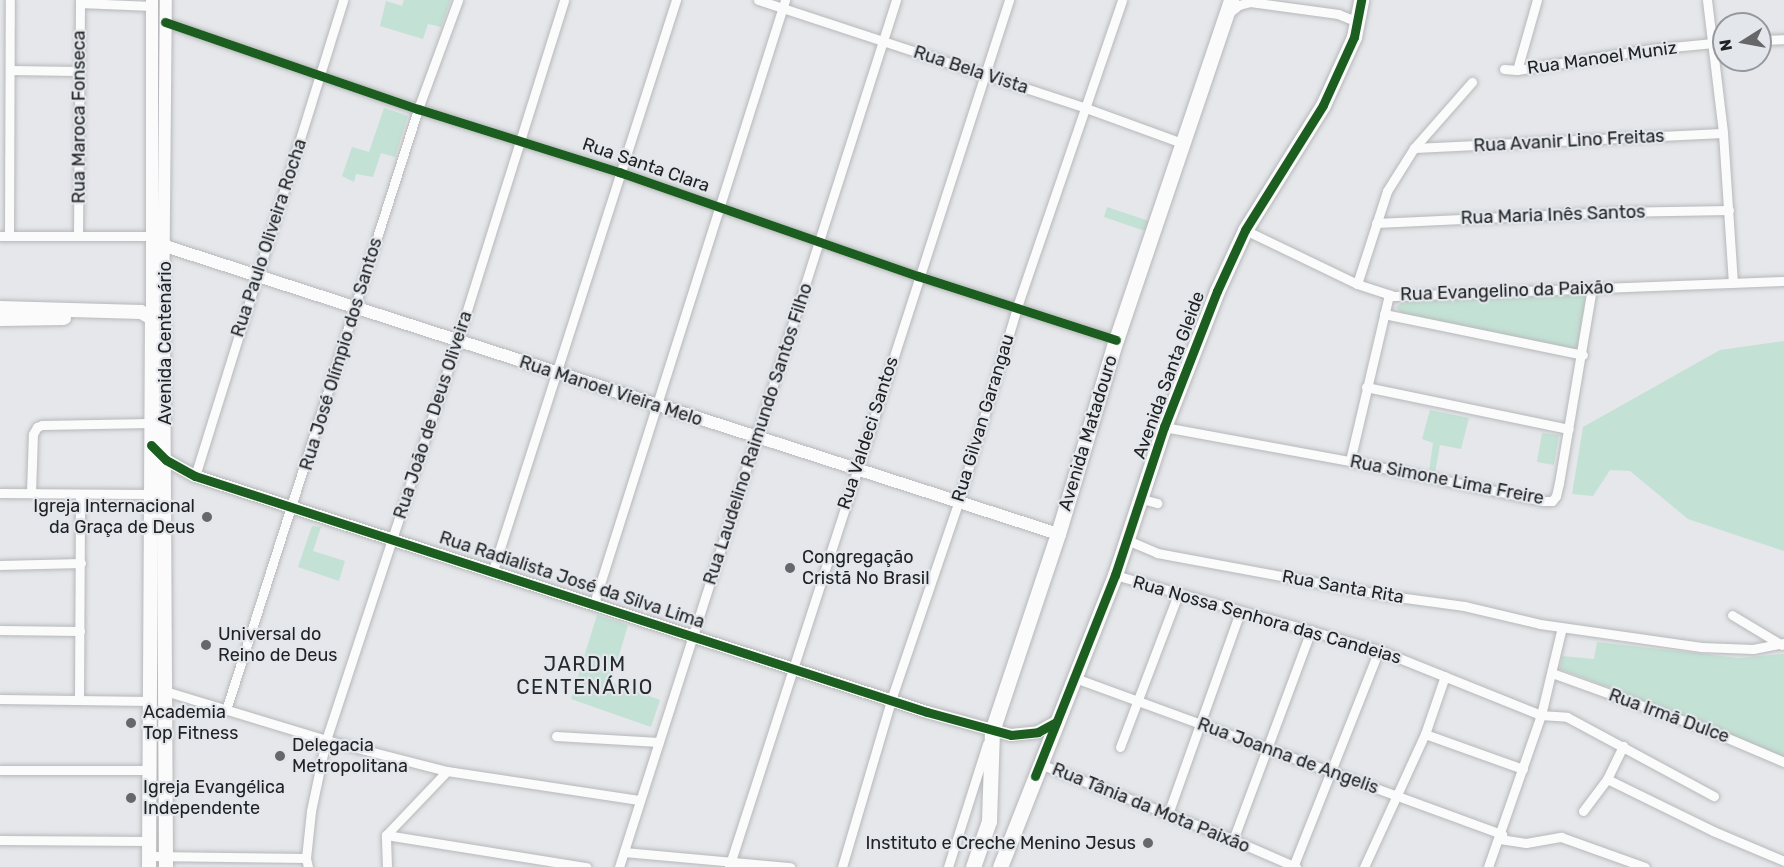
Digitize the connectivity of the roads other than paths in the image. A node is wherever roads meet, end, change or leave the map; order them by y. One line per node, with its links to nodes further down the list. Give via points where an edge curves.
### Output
1 (10, 0): 19 (street)
2 (166, 0): 20 (street, Avenida Centenário)
3 (343, 0): 31 (street, Rua Paulo Oliveira Rocha)
4 (458, 0): 34 (street, Rua José Olímpio dos Santos)
5 (564, 0): 36 (street, Rua João de Deus Oliveira)
6 (676, 0): 39 (street)
7 (758, 0): 16 (street, Rua Bela Vista)
8 (896, 0): 23 (street, Rua Laudelino Raimundo Santos Filho)
9 (1009, 0): 30 (street, Rua Valdeci Santos)
10 (1122, 0): 33 (street, Rua Gilvan Garangau)
11 (1361, 0): 21 (main road, Avenida Santa Gleide)
12 (1537, 0): 27 (street, Rua Manoel Muniz)
13 (1707, 0): 22 (street)
14 (80, 2): 15 (street); 28 (street, Rua Maroca Fonseca)
15 (152, 3): 46 (street, Avenida Centenário)
16 (783, 4): 23 (street, Rua Bela Vista); 40 (street)
17 (1230, 7): 21 (street, via 1250,2 1338,14); 37 (main road, Avenida Matadouro)
18 (0, 18): 19 (street)
19 (10, 18): 26 (street)
20 (165, 22): 31 (street, Rua Santa Clara); 48 (street, Avenida Centenário)
21 (1358, 22): 43 (main road, Avenida Santa Gleide, via 1323,105)
22 (1712, 36)
23 (882, 41): 30 (street, Rua Bela Vista); 47 (street, Rua Laudelino Raimundo Santos Filho)
24 (1712, 43): 27 (street, Rua Manoel Muniz)
25 (1504, 69): 27 (street)
26 (10, 70): 28 (street); 45 (street)
27 (1517, 70)
28 (78, 71): 44 (street, Rua Maroca Fonseca)
29 (1716, 72): 35 (street)
30 (983, 74): 33 (street, Rua Bela Vista); 50 (street, Rua Valdeci Santos)
31 (321, 75): 34 (street, Rua Santa Clara); 49 (street, Rua Paulo Oliveira Rocha)
32 (1472, 82): 38 (street)
33 (1086, 108): 37 (street, Rua Bela Vista); 56 (street, Rua Gilvan Garangau)
34 (418, 109): 36 (street, Rua Santa Clara); 57 (street, Rua José Olímpio dos Santos)
35 (1723, 133): 38 (street, Rua Avanir Lino Freitas); 41 (street)
36 (519, 141): 39 (street, Rua Santa Clara); 63 (street, Rua João de Deus Oliveira)
37 (1182, 143): 62 (main road, Avenida Matadouro)
38 (1414, 148): 42 (street, via 1386,191)
39 (619, 172): 40 (street, Rua Santa Clara); 65 (street)
40 (718, 208): 47 (street, Rua Santa Clara); 67 (street)
41 (1729, 210): 42 (street, Rua Maria Inês Santos); 52 (street)
42 (1376, 223): 53 (street)
43 (1245, 230): 53 (street, Rua Evangelino da Paixão); 69 (main road, Avenida Santa Gleide)
44 (78, 235): 45 (street); 46 (street)
45 (5, 236)
46 (151, 236): 61 (street, Avenida Centenário)
47 (819, 242): 50 (street, Rua Santa Clara); 71 (street, Rua Laudelino Raimundo Santos Filho)
48 (165, 246): 49 (street, Rua Manoel Vieira Melo); 61 (street, Avenida Centenário)
49 (256, 276): 57 (street, Rua Manoel Vieira Melo); 76 (street, Rua Paulo Oliveira Rocha)
50 (918, 276): 56 (street, Rua Santa Clara); 75 (street, Rua Valdeci Santos)
51 (1784, 281): 52 (street, Rua Evangelino da Paixão)
52 (1733, 283): 54 (street, Rua Evangelino da Paixão)
53 (1357, 284): 55 (street, Rua Evangelino da Paixão)
54 (1592, 288): 55 (street, Rua Evangelino da Paixão); 64 (street, Rua Simone Lima Freire)
55 (1389, 295): 59 (street)
56 (1017, 306): 62 (street, Rua Santa Clara); 81 (street, Rua Gilvan Garangau)
57 (356, 307): 63 (street, Rua Manoel Vieira Melo); 82 (street, Rua José Olímpio dos Santos)
58 (0, 308): 61 (main road, via 141,312)
59 (1384, 314): 64 (street); 66 (street)
60 (0, 319): 61 (main road, via 122,318)
61 (157, 325): 68 (main road, Avenida Centenário); 73 (main road, Avenida Centenário)
62 (1116, 340): 83 (main road, Avenida Matadouro)
63 (457, 342): 65 (street, Rua Manoel Vieira Melo); 84 (street, Rua João de Deus Oliveira)
64 (1583, 355): 70 (street, Rua Simone Lima Freire)
65 (557, 372): 67 (street, Rua Manoel Vieira Melo); 88 (street)
66 (1366, 387): 70 (street); 74 (street)
67 (656, 406): 71 (street, Rua Manoel Vieira Melo); 91 (street)
68 (150, 423): 72 (main road, Avenida Centenário); 78 (street, via 42,425 33,434)
69 (1164, 427): 74 (street, Rua Simone Lima Freire); 85 (main road, Avenida Santa Gleide, via 1150,501)
70 (1569, 429): 74 (street, Rua Simone Lima Freire, via 1552,501)
71 (757, 439): 75 (street, Rua Manoel Vieira Melo); 98 (street, Rua Laudelino Raimundo Santos Filho)
72 (151, 445): 73 (street, Rua Radialista José da Silva Lima); 80 (main road, Avenida Centenário)
73 (166, 460): 76 (street, Rua Radialista José da Silva Lima); 105 (main road, Avenida Centenário)
74 (1350, 461)
75 (856, 471): 81 (street, Rua Manoel Vieira Melo); 101 (street, Rua Valdeci Santos)
76 (195, 476): 82 (street, Rua Radialista José da Silva Lima)
77 (0, 493): 78 (street)
78 (31, 493): 79 (street)
79 (80, 494): 80 (street); 86 (street)
80 (150, 494): 109 (main road, Avenida Centenário)
81 (958, 503): 83 (street, Rua Manoel Vieira Melo); 108 (street, Rua Gilvan Garangau)
82 (292, 509): 84 (street, Rua Radialista José da Silva Lima); 111 (street, Rua José Olímpio dos Santos)
83 (1058, 534): 115 (main road, Avenida Matadouro)
84 (392, 539): 88 (street, Rua Radialista José da Silva Lima); 118 (street, Rua João de Deus Oliveira)
85 (1127, 540): 89 (main road, Avenida Santa Gleide); 94 (street, Rua Santa Rita, via 1157,553 1464,606)
86 (81, 563): 87 (street); 97 (street)
87 (0, 565)
88 (493, 570): 91 (street, Rua Radialista José da Silva Lima)
89 (1115, 575): 90 (street, Rua Nossa Senhora das Candeias); 104 (main road, Avenida Santa Gleide)
90 (1178, 594): 92 (street, Rua Nossa Senhora das Candeias); 110 (street)
91 (594, 603): 98 (street, Rua Radialista José da Silva Lima)
92 (1240, 612): 96 (street, Rua Nossa Senhora das Candeias); 114 (street)
93 (1732, 615): 99 (street)
94 (1562, 627): 99 (street, via 1701,647 1753,649); 102 (street)
95 (0, 630): 97 (street)
96 (1311, 630): 100 (street, Rua Nossa Senhora das Candeias); 122 (street)
97 (80, 631): 107 (street)
98 (693, 636): 101 (street, Rua Radialista José da Silva Lima); 119 (street, Rua Laudelino Raimundo Santos Filho)
99 (1783, 644)
100 (1379, 650): 103 (street, Rua Nossa Senhora das Candeias); 130 (street)
101 (793, 668): 108 (street, Rua Radialista José da Silva Lima); 147 (street, Rua Valdeci Santos)
102 (1552, 673): 112 (street); 124 (street, Rua Irmã Dulce, via 1704,728)
103 (1445, 676): 112 (street, Rua Nossa Senhora das Candeias); 116 (street)
104 (1075, 678): 110 (street, Rua Joanna de Angelis); 113 (main road, Avenida Santa Gleide)
105 (165, 691): 111 (street); 123 (main road, Avenida Centenário)
106 (0, 699): 107 (street)
107 (79, 699): 109 (street)
108 (891, 700): 115 (street, Rua Radialista José da Silva Lima); 152 (street, Rua Gilvan Garangau)
109 (150, 701): 126 (main road, Avenida Centenário)
110 (1137, 701): 114 (street, Rua Joanna de Angelis); 120 (street)
111 (226, 710): 118 (street)
112 (1541, 715): 121 (street, Rua Nossa Senhora das Candeias, via 1567,717); 127 (street)
113 (1056, 722): 115 (street, Rua Radialista José da Silva Lima, via 1022,736); 125 (main road, Avenida Santa Gleide)
114 (1200, 725): 122 (street, Rua Joanna de Angelis); 136 (street)
115 (992, 731): 153 (street, Avenida Matadouro); 154 (main road, via 989,821)
116 (1425, 734): 127 (street); 132 (street)
117 (556, 736): 119 (street)
118 (326, 740): 129 (street); 146 (street, Rua João de Deus Oliveira, via 311,811)
119 (659, 742): 134 (street, Rua Laudelino Raimundo Santos Filho)
120 (1120, 747)
121 (1623, 747): 131 (street); 133 (street, Rua Nossa Senhora das Candeias)
122 (1267, 749): 130 (street, Rua Joanna de Angelis); 140 (street)
123 (165, 761): 126 (main road); 145 (main road, Avenida Centenário)
124 (1784, 762)
125 (1040, 764): 136 (street, Rua Tânia da Mota Paixão); 155 (main road, Avenida Santa Gleide)
126 (149, 766): 128 (street); 141 (main road, Avenida Centenário)
127 (1523, 769): 138 (street)
128 (0, 770)
129 (447, 771): 134 (street); 137 (street)
130 (1332, 773): 132 (street, Rua Joanna de Angelis); 156 (street)
131 (1607, 779): 135 (street); 143 (street)
132 (1397, 795): 138 (street, Rua Joanna de Angelis); 157 (street)
133 (1714, 795)
134 (639, 800): 142 (street, Rua Laudelino Raimundo Santos Filho)
135 (1583, 811)
136 (1168, 814): 140 (street, Rua Tânia da Mota Paixão)
137 (387, 836): 148 (street); 149 (street)
138 (1501, 836): 158 (street); 159 (street, Rua Joanna de Angelis, via 1526,843 1561,837)
139 (0, 840): 141 (street)
140 (1233, 840): 156 (street, Rua Tânia da Mota Paixão)
141 (150, 841): 144 (main road, Avenida Centenário)
142 (624, 852): 147 (street); 150 (street, Rua Laudelino Raimundo Santos Filho)
143 (1784, 861)
144 (149, 862): 145 (street)
145 (166, 862): 146 (street)
146 (307, 862)
147 (730, 865): 151 (street)
148 (387, 867)
149 (586, 867)
150 (619, 867)
151 (790, 867)
152 (842, 867)
153 (948, 867)
154 (973, 867)
155 (1000, 867)
156 (1294, 867)
157 (1364, 867)
158 (1488, 867)
159 (1645, 867)

